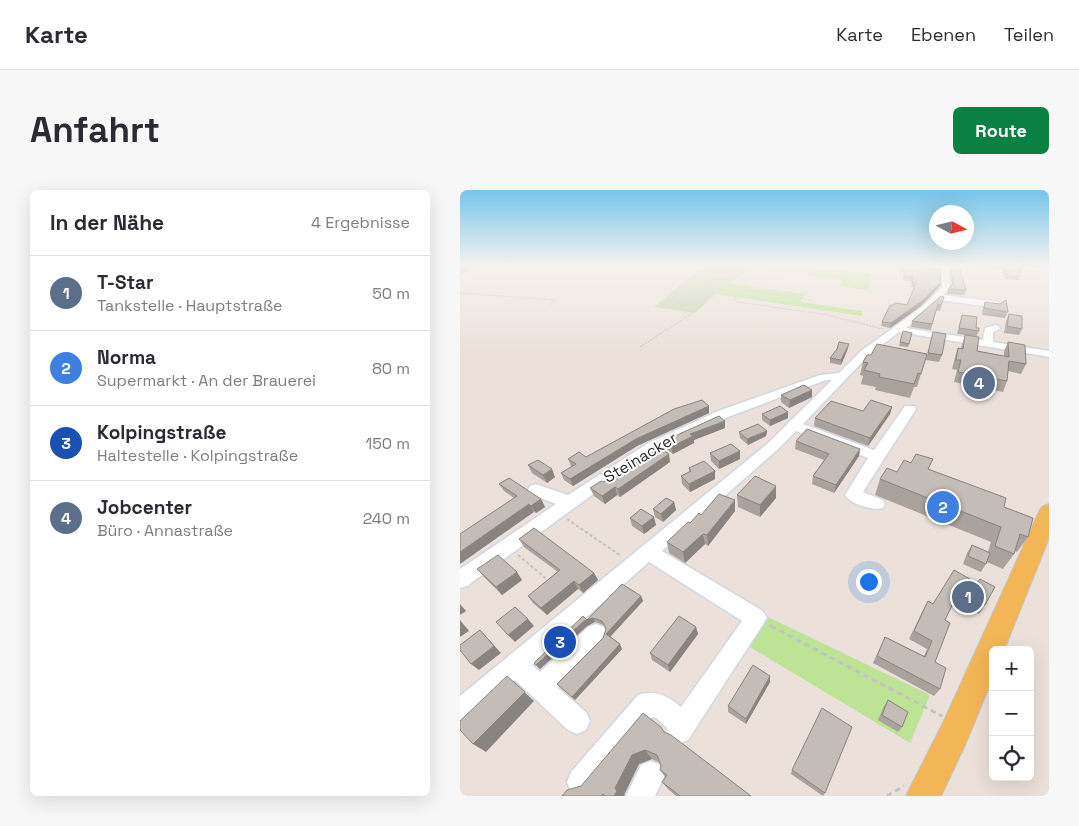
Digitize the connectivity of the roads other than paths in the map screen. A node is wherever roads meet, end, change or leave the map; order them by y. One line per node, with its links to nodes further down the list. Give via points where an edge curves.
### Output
1 (940, 294): 2 (street)
2 (937, 297): 3 (street); 5 (street)
3 (998, 305)
4 (996, 328): 6 (street, via 988,330)
5 (896, 330): 6 (street); 8 (street)
6 (988, 344): 7 (street)
7 (1049, 354)
8 (841, 376): 10 (street); 14 (street, Steinacker, via 824,377 689,428 652,447)
9 (910, 409): 11 (street)
10 (793, 425): 11 (street); 16 (street, via 772,447)
11 (877, 456): 13 (street, via 853,495)
12 (536, 490): 14 (street)
13 (877, 504)
14 (562, 507): 17 (street, Steinacker)
15 (1049, 512): 24 (main road, via 958,725)
16 (641, 558): 19 (street); 23 (street, via 756,618 685,722 662,707 648,704)
17 (460, 580)
18 (596, 634): 20 (street)
19 (515, 665): 20 (street); 21 (street)
20 (540, 689): 22 (street)
21 (460, 712)
22 (577, 721)
23 (581, 782)
24 (923, 796)

